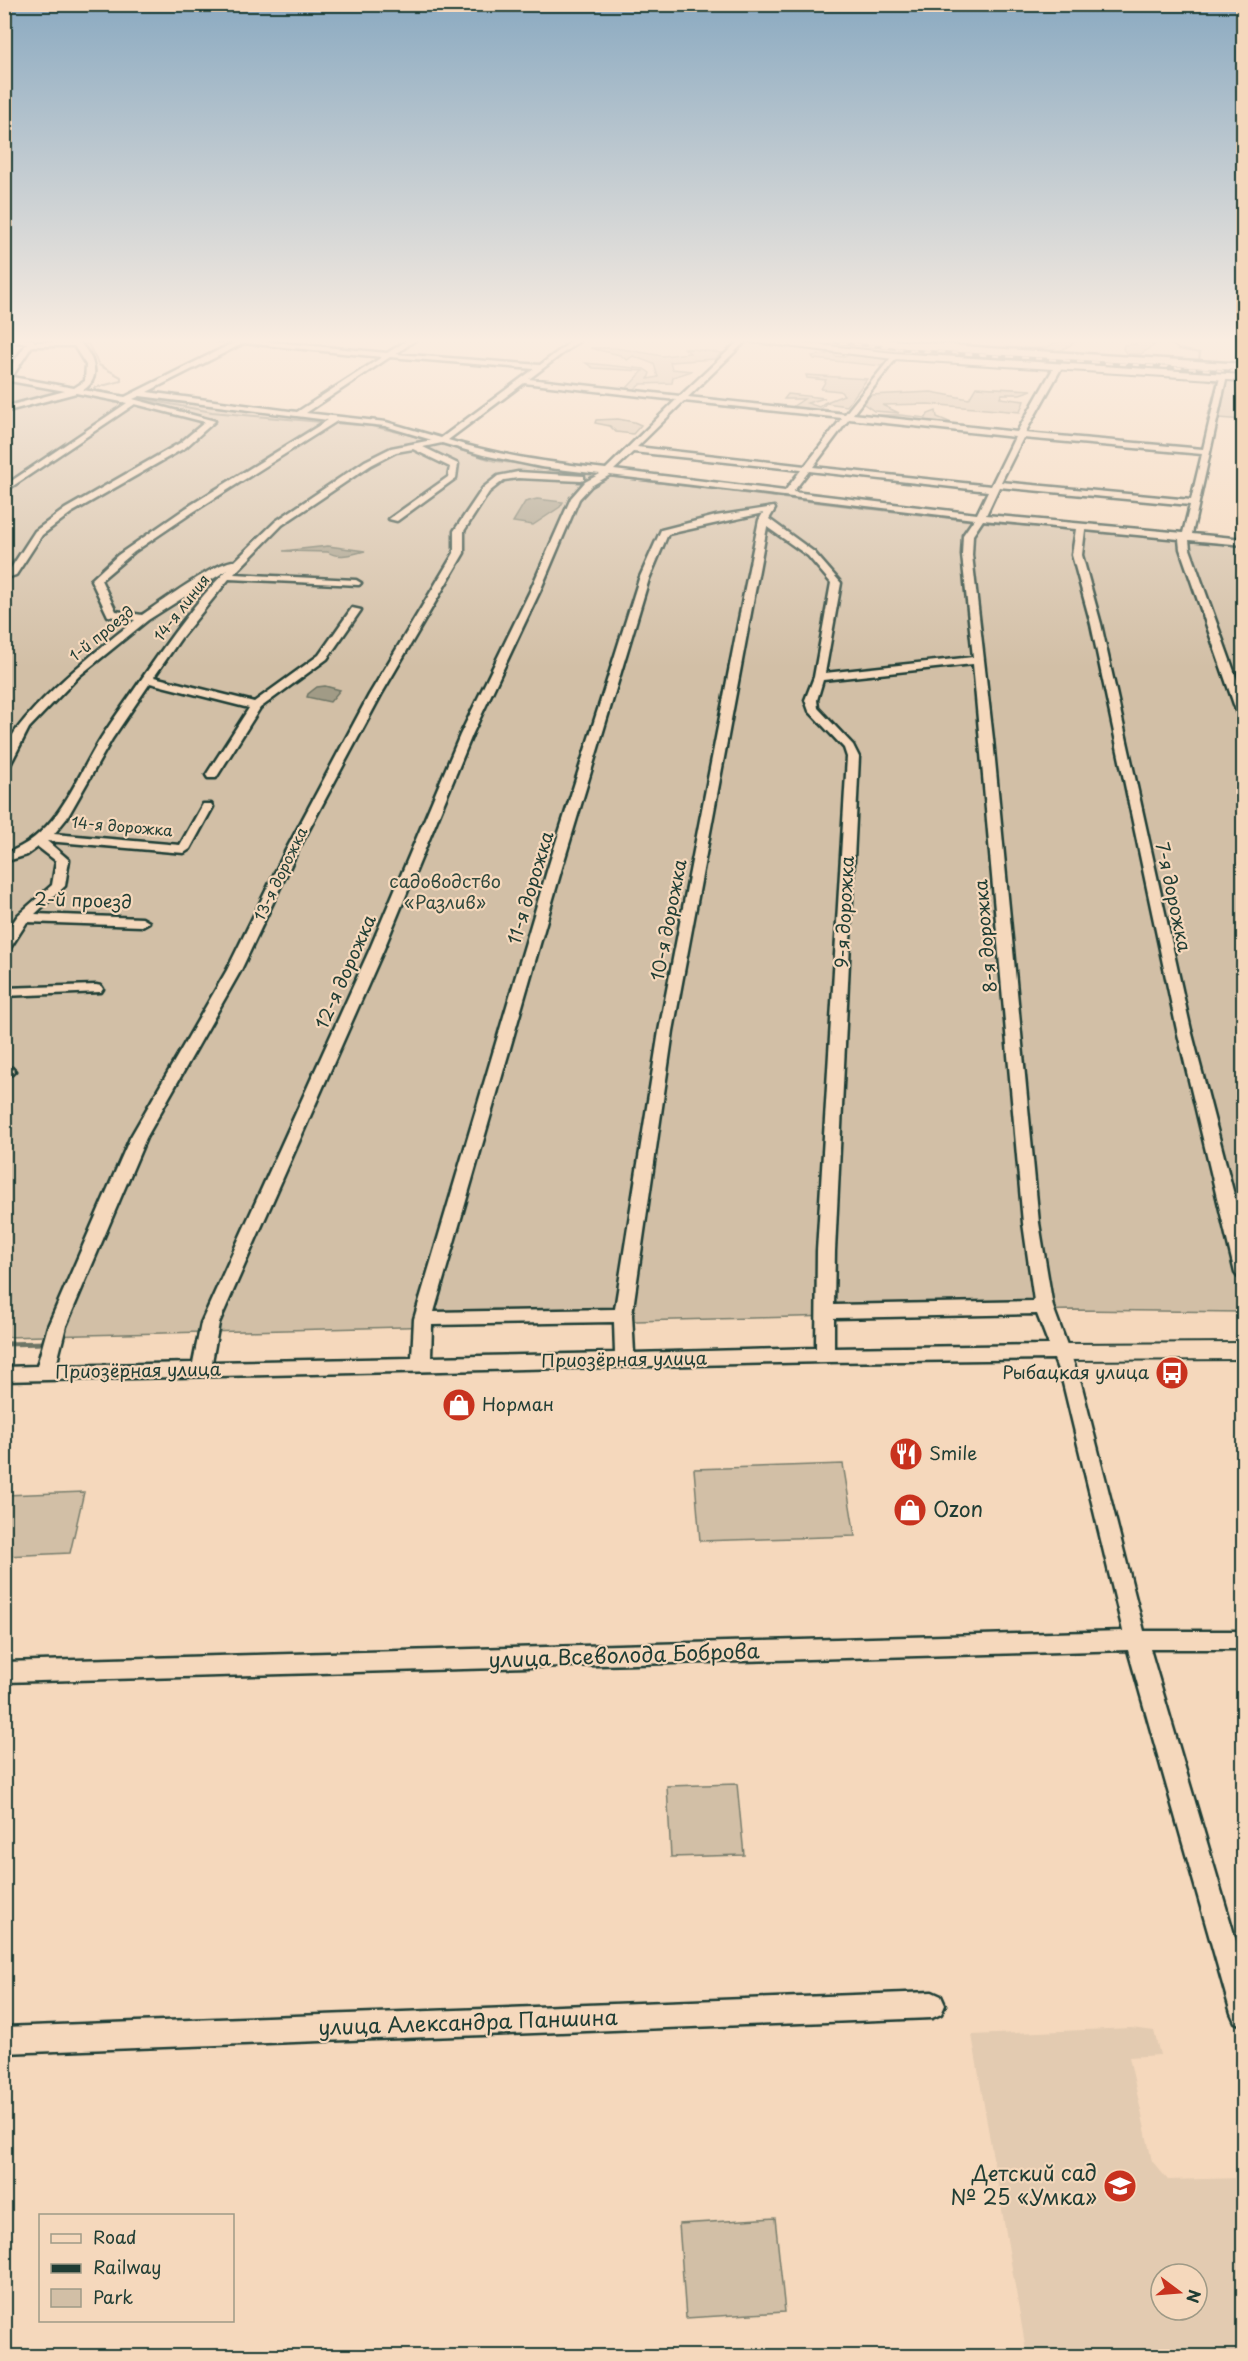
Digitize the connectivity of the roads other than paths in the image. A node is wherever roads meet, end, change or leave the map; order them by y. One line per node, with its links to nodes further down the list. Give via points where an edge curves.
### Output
1 (63, 448): 16 (street)
2 (178, 448): 26 (street, via 38,533 13,573)
3 (286, 448): 30 (street, via 129,551 96,580 112,614)
4 (402, 448): 25 (street, 14-я линия, via 385,454 279,523)
5 (419, 448): 21 (street, via 455,466 452,478)
6 (467, 448): 14 (street)
7 (823, 448): 13 (street, 10-я дорожка)
8 (1014, 448): 15 (street, 8-я дорожка)
9 (1163, 448): 12 (street)
10 (1206, 448): 12 (street)
11 (631, 449): 13 (street); 14 (street, 12-я дорожка)
12 (1205, 452): 18 (street)
13 (807, 469): 15 (street); 17 (street, 10-я дорожка)
14 (602, 475): 17 (street); 56 (street, 12-я дорожка, via 575,498 466,735 376,951 210,1323); 57 (street, 13-я дорожка, via 501,478 486,490 459,531 459,553 375,695 291,852 234,970 138,1138 53,1340)
15 (995, 487): 18 (street); 20 (street, 8-я дорожка)
16 (4, 490)
17 (785, 494): 19 (street, 10-я дорожка); 20 (street)
18 (1193, 502): 23 (street)
19 (768, 514): 32 (street, 9-я дорожка, via 836,583); 49 (street, 10-я дорожка, via 666,1031); 50 (street, 11-я дорожка, via 716,519 664,532 644,579 554,871)
20 (980, 517): 22 (street); 31 (street, 8-я дорожка, via 968,535 967,555)
21 (394, 519)
22 (1081, 528): 23 (street); 46 (street, 7-я дорожка, via 1077,555 1096,624 1184,1030)
23 (1185, 537): 24 (street); 35 (street, via 1185,549)
24 (1244, 542)
25 (246, 556): 27 (street, 14-я линия); 30 (street, 1-й проезд, via 201,579)
26 (4, 576)
27 (226, 576): 28 (street); 33 (street, 14-я линия, via 177,636)
28 (356, 583)
29 (356, 610): 34 (street, via 323,657)
30 (144, 618): 36 (street, 1-й проезд, via 75,674 24,727)
31 (979, 660): 32 (street); 47 (street, 8-я дорожка, via 1031,1223)
32 (819, 677): 48 (street, 9-я дорожка, via 811,700 813,709 854,757)
33 (149, 679): 34 (street); 39 (street, 14-я линия, via 106,739 61,818)
34 (256, 706): 37 (street)
35 (1244, 716)
36 (4, 765)
37 (212, 775)
38 (207, 807): 39 (street, 14-я дорожка, via 184,849)
39 (41, 839): 40 (street, 14-я линия); 41 (street, 2-й проезд, via 63,860 58,886)
40 (4, 858)
41 (23, 918): 42 (street, 2-й проезд); 43 (street, 2-й проезд)
42 (142, 922)
43 (4, 947)
44 (96, 989): 45 (street)
45 (4, 992)
46 (1244, 1273)
47 (1044, 1306): 48 (street); 51 (street, 8-я дорожка)
48 (825, 1312): 53 (street, 9-я дорожка)
49 (622, 1315): 50 (street); 54 (street, 10-я дорожка)
50 (423, 1319): 55 (street, 11-я дорожка)
51 (1060, 1352): 52 (street, Приозёрная улица); 53 (street, Приозёрная улица); 59 (street, via 1072,1383)
52 (1244, 1352)
53 (825, 1355): 54 (street, Приозёрная улица)
54 (625, 1360): 55 (street, Приозёрная улица)
55 (422, 1365): 56 (street, Приозёрная улица)
56 (201, 1370): 57 (street, Приозёрная улица)
57 (45, 1373): 58 (street, Приозёрная улица)
58 (4, 1374)
59 (1136, 1640): 60 (street, улица Всеволода Боброва); 61 (street, улица Всеволода Боброва); 63 (street)
60 (1244, 1640)
61 (4, 1672)
62 (932, 2005): 64 (street, улица Александра Паншина)
63 (1242, 2005)
64 (4, 2040)

